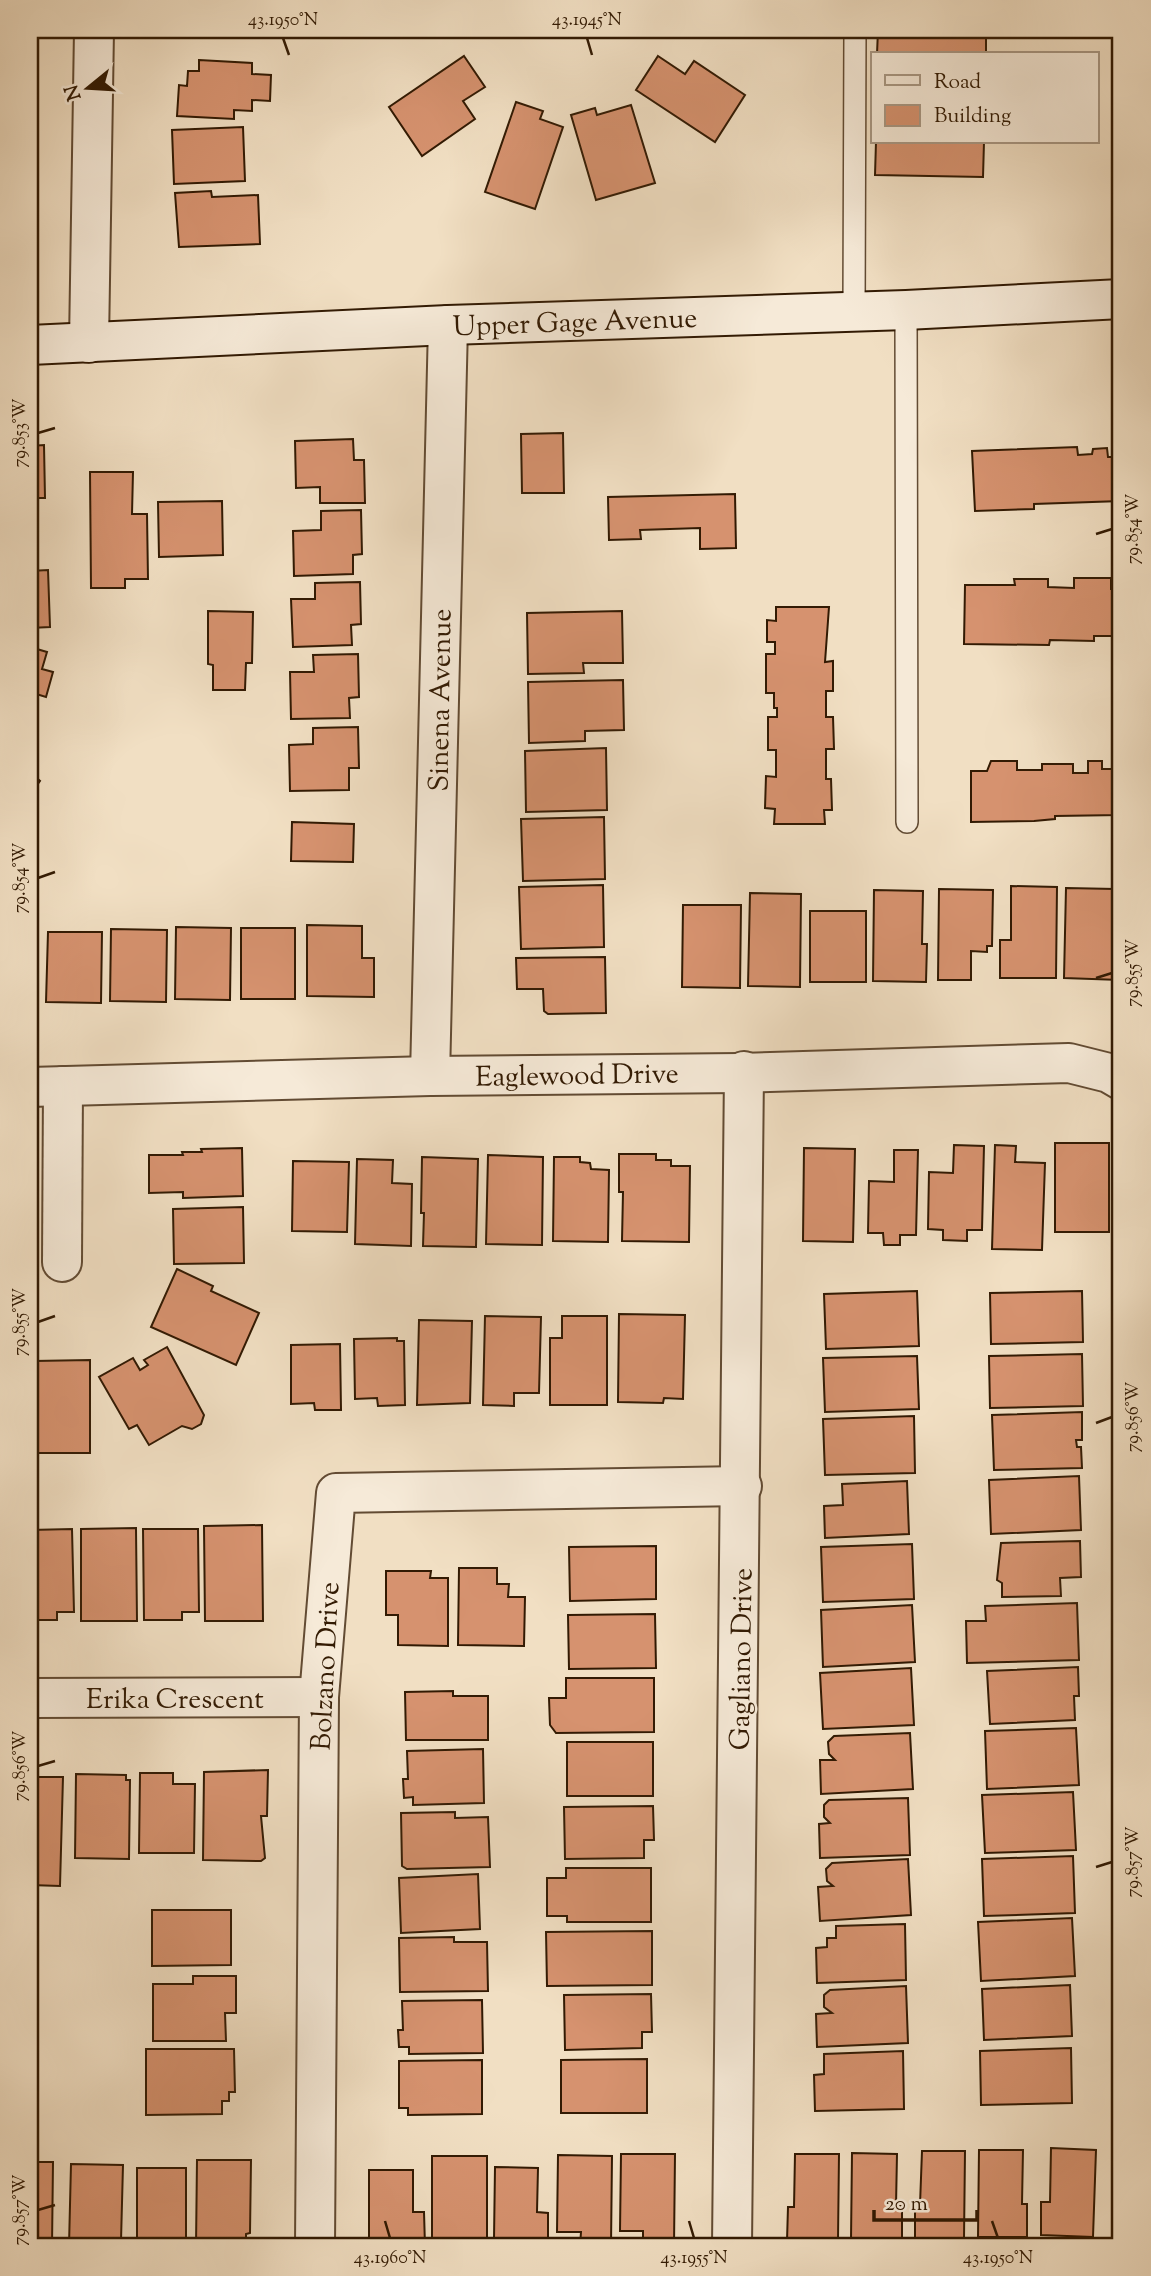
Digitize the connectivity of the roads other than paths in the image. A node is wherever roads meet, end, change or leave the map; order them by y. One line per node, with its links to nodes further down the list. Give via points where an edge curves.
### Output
1 (94, 30): 7 (street)
2 (855, 30): 5 (lane)
3 (1121, 299): 4 (street, Upper Gage Avenue)
4 (906, 310): 5 (street, Upper Gage Avenue); 9 (lane)
5 (854, 311): 6 (street, Upper Gage Avenue)
6 (448, 325): 7 (street, Upper Gage Avenue); 11 (street, Sinena Avenue)
7 (89, 343): 8 (street, Upper Gage Avenue)
8 (30, 345)
9 (907, 822)
10 (744, 1071): 11 (street, Eaglewood Drive); 12 (street, Eaglewood Drive, via 1069,1063); 15 (street, Gagliano Drive)
11 (430, 1076): 13 (street, Eaglewood Drive)
12 (1121, 1080)
13 (46, 1087): 14 (street)
14 (62, 1262)
15 (742, 1486): 16 (street, Bolzano Drive, via 336,1493); 19 (street, Gagliano Drive)
16 (319, 1697): 17 (street, Erika Crescent); 18 (street, Bolzano Drive)
17 (30, 1698)
18 (315, 2246)
19 (732, 2246)

